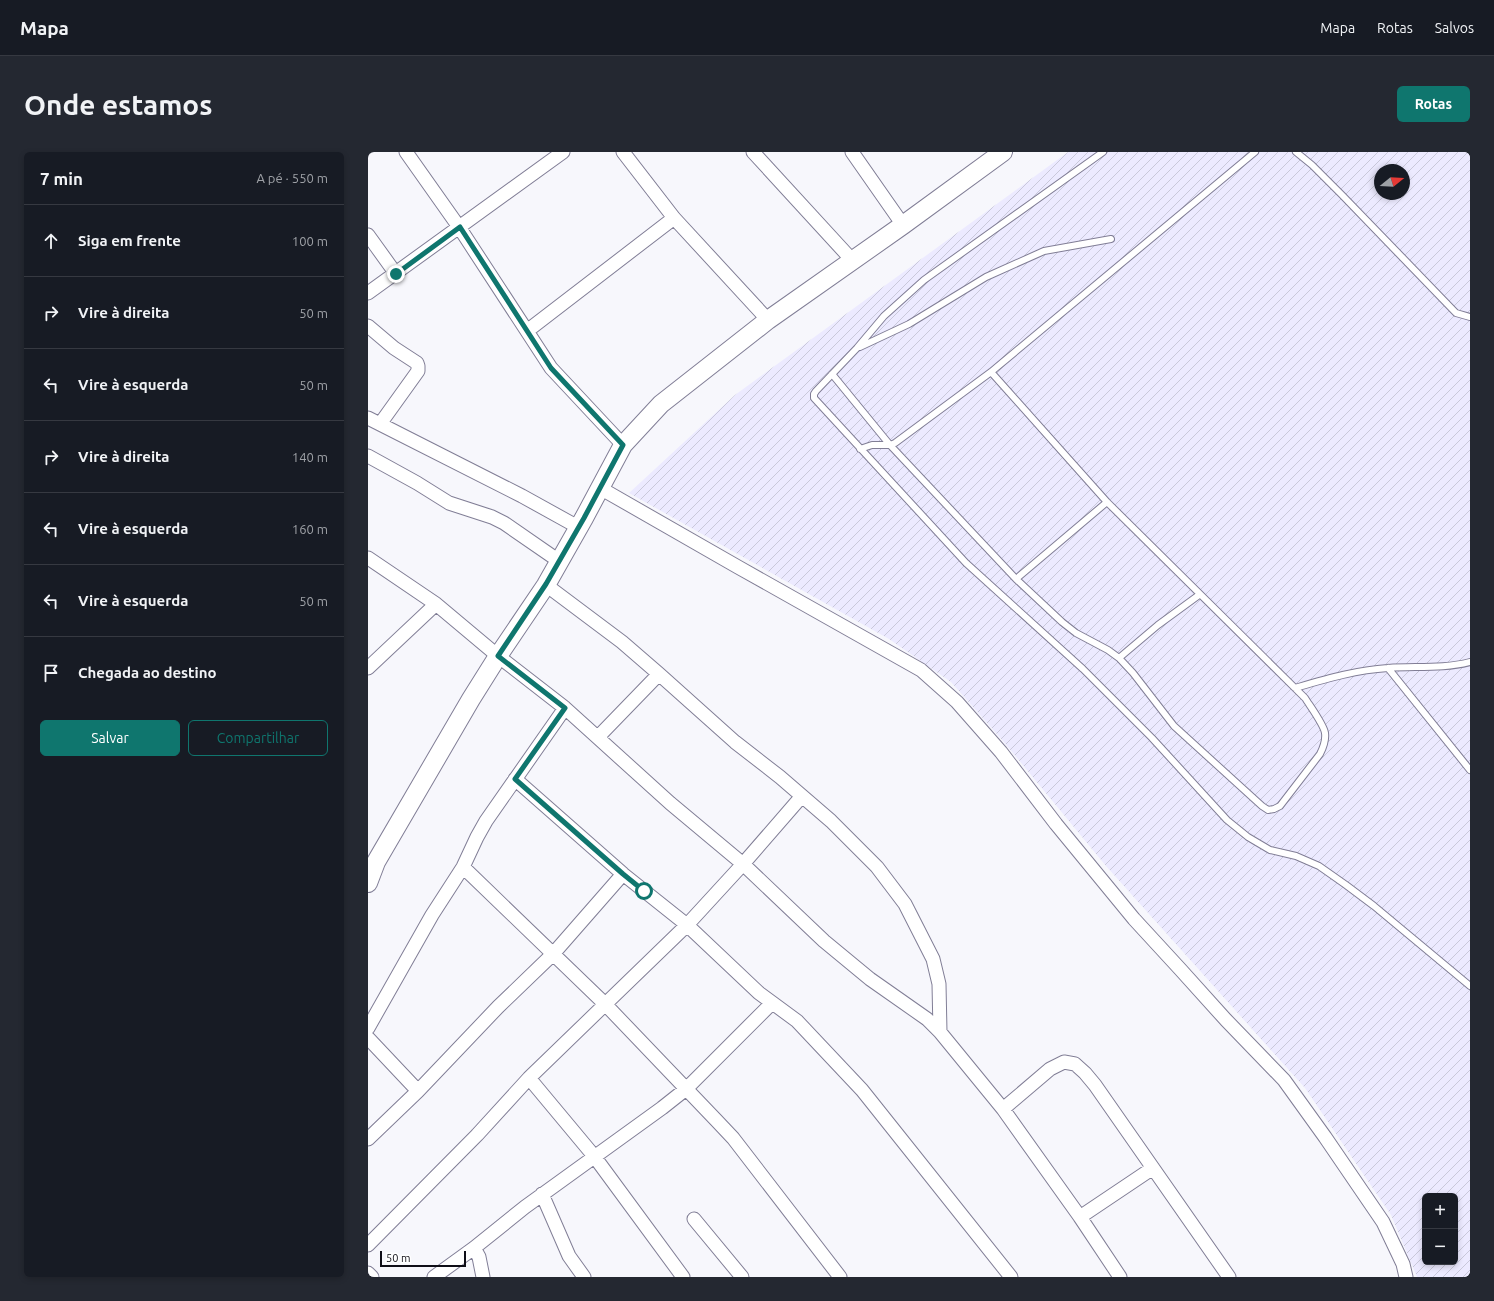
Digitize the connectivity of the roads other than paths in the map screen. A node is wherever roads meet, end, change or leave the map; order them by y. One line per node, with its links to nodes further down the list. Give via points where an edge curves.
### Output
1 (406, 152): 12 (street)
2 (563, 152): 12 (street)
3 (623, 152): 10 (street)
4 (753, 152): 15 (street)
5 (852, 152): 11 (street)
6 (1003, 152): 11 (street)
7 (1103, 152): 22 (lane, via 924,280 884,316)
8 (1255, 152): 23 (lane)
9 (1296, 152): 18 (lane, via 1337,190 1456,313)
10 (674, 218): 19 (street); 21 (street)
11 (903, 225): 15 (street)
12 (460, 227): 16 (street); 21 (street)
13 (368, 235): 16 (street)
14 (1111, 239): 22 (lane, via 1044,251 986,276 909,324)
15 (852, 260): 19 (street)
16 (396, 274): 17 (street)
17 (368, 293)
18 (1470, 317)
19 (768, 320): 27 (street, via 661,404)
20 (368, 326): 26 (street, via 418,366 418,371)
21 (527, 331): 27 (street, via 551,368)
22 (857, 348): 24 (lane)
23 (991, 372): 28 (lane, via 902,439); 32 (lane)
24 (832, 374): 28 (lane); 29 (lane, via 816,391 814,398)
25 (368, 418): 26 (street)
26 (380, 424): 33 (street, via 515,492)
27 (623, 445): 31 (street)
28 (890, 445): 29 (lane, via 872,445); 35 (lane)
29 (860, 449): 57 (lane, via 966,563 1088,675 1152,738 1226,820 1270,850 1296,856 1319,866 1374,906)
30 (368, 456): 33 (street, via 449,503)
31 (600, 488): 33 (street); 86 (street, via 921,670 957,702 1001,752 1134,919 1284,1080 1382,1222 1403,1264)
32 (1107, 502): 35 (lane); 37 (lane)
33 (568, 544): 36 (street)
34 (368, 558): 38 (street)
35 (1016, 579): 40 (lane, via 1076,633)
36 (546, 584): 39 (street); 44 (street)
37 (1199, 595): 40 (lane); 45 (lane)
38 (436, 604): 39 (street); 41 (street)
39 (498, 656): 46 (street); 54 (street, via 376,862)
40 (1119, 658): 45 (lane, via 1174,726 1268,810 1280,806 1324,747 1325,733 1317,716)
41 (371, 660)
42 (1470, 662): 43 (lane, via 1449,666)
43 (1388, 668): 45 (lane, via 1337,675); 48 (lane)
44 (659, 674): 47 (street); 50 (street, via 735,742)
45 (1295, 688)
46 (565, 708): 47 (street); 49 (street)
47 (598, 737): 51 (street, via 670,803)
48 (1470, 770)
49 (515, 779): 52 (street, via 477,837); 53 (street)
50 (802, 796): 51 (street); 61 (street, via 831,821 877,868 905,904 933,958 939,984)
51 (743, 864): 55 (street); 61 (street, via 824,941)
52 (463, 867): 56 (street); 60 (street, via 432,915)
53 (623, 874): 55 (street); 56 (street)
54 (368, 883)
55 (687, 925): 58 (street, via 746,982); 59 (street)
56 (553, 954): 59 (street); 65 (street)
57 (1470, 986)
58 (772, 1003): 64 (street); 83 (street, via 798,1021 862,1090)
59 (605, 1004): 63 (street); 64 (street)
60 (368, 1028)
61 (940, 1032): 66 (street)
62 (368, 1038): 65 (street)
63 (529, 1078): 68 (street); 73 (street)
64 (686, 1088): 68 (street); 82 (street, via 733,1138)
65 (418, 1090): 67 (street)
66 (1003, 1108): 69 (street, via 1050,1069 1064,1062 1075,1064 1095,1085); 71 (street)
67 (368, 1139)
68 (594, 1156): 70 (street); 80 (street)
69 (1153, 1168): 71 (street); 85 (street)
70 (542, 1194): 74 (street); 79 (street, via 569,1256)
71 (1080, 1217): 84 (street)
72 (694, 1218): 81 (street)
73 (368, 1245)
74 (474, 1248): 77 (street); 78 (street, via 479,1257)
75 (368, 1273): 76 (street)
76 (372, 1277)
77 (434, 1277)
78 (483, 1277)
79 (584, 1277)
80 (683, 1277)
81 (742, 1277)
82 (840, 1277)
83 (1011, 1277)
84 (1120, 1277)
85 (1230, 1277)
86 (1406, 1277)

